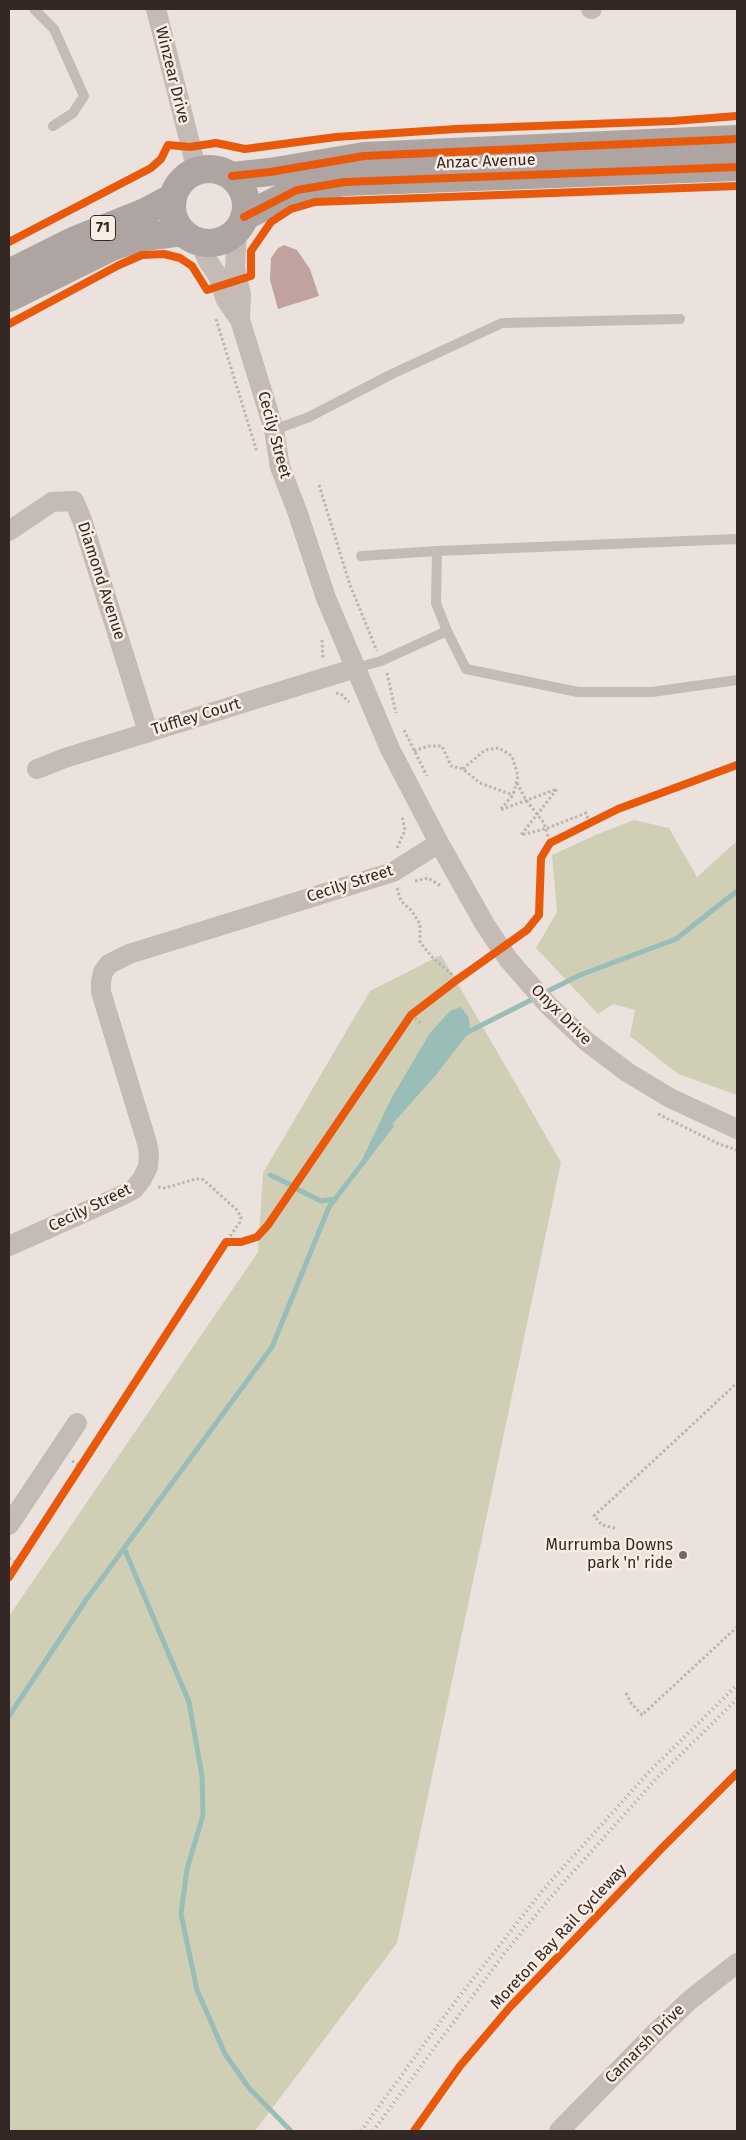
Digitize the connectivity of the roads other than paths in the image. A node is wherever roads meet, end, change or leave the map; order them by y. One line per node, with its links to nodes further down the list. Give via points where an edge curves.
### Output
1 (34, 9): 3 (lane, via 54,28 84,96 73,113)
2 (156, 9): 6 (street, Winzear Drive)
3 (53, 126)
4 (737, 139): 7 (highway, Anzac Avenue, via 397,154 336,159)
5 (737, 167): 9 (highway, Anzac Avenue / 71, via 345,182 298,190)
6 (197, 171): 7 (highway, via 209,168); 8 (highway, 71, via 186,176)
7 (232, 176): 9 (highway, via 242,188 246,202)
8 (173, 197): 10 (highway, via 173,216); 11 (highway, 71)
9 (241, 224): 10 (highway, 71, via 226,238 213,242); 14 (street, Cecily Street, via 235,261 241,295)
10 (191, 237): 12 (highway, 71, via 144,237 114,246); 14 (street, Cecily Street, via 218,276 226,300)
11 (9, 273)
12 (9, 298)
13 (680, 319): 15 (lane, via 502,323 309,417)
14 (240, 320): 15 (street, Cecily Street)
15 (274, 430): 21 (street, Cecily Street, via 280,467 326,598)
16 (9, 531): 23 (street, Diamond Avenue, via 52,502 74,501)
17 (737, 539): 18 (lane)
18 (437, 551): 19 (lane); 20 (lane, via 436,603)
19 (362, 556)
20 (447, 631): 21 (lane, via 382,661); 22 (lane, via 466,669 578,692 652,692)
21 (356, 668): 23 (street, Tuffley Court); 25 (street, Cecily Street, via 390,749)
22 (737, 680)
23 (148, 732): 24 (street, Tuffley Court)
24 (37, 769)
25 (439, 843): 26 (street, Onyx Drive, via 508,960 548,1005 586,1041 626,1072 670,1098); 27 (street, Cecily Street, via 393,872 129,954 110,964 103,972 101,992 147,1143 148,1166 142,1179 123,1195)
26 (737, 1129)
27 (9, 1246)
28 (77, 1424): 29 (street)
29 (9, 1525)
30 (737, 1963): 31 (street, Camarsh Drive, via 663,2025)
31 (559, 2131)

